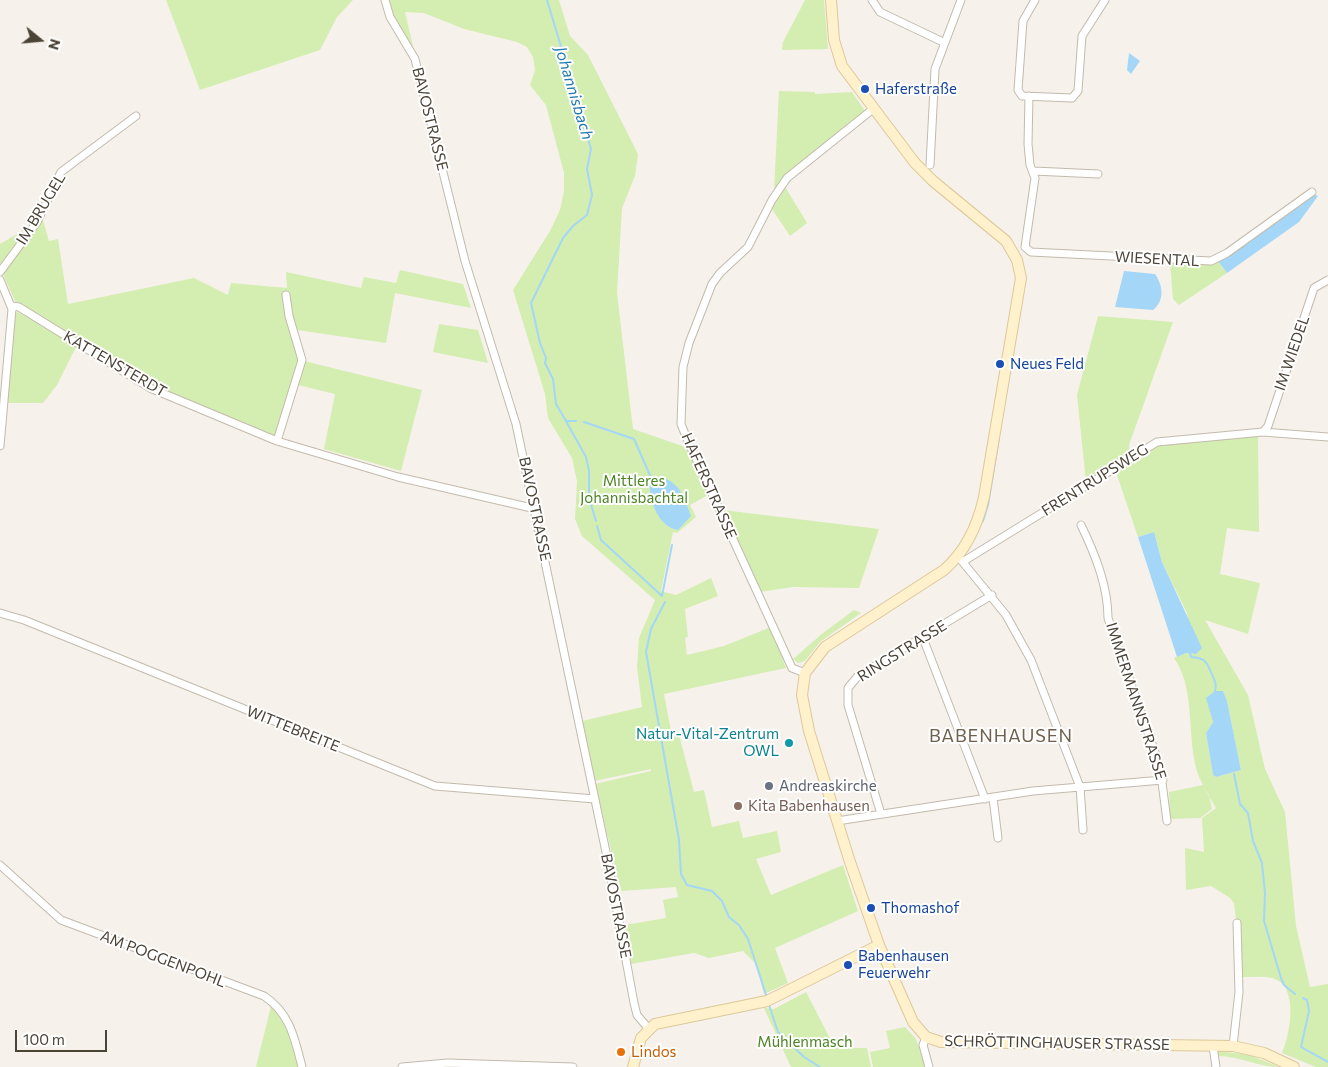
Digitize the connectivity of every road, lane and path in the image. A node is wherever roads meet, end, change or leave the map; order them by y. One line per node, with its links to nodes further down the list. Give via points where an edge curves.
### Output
1 (385, 0): 26 (street, BAVOSTRASSE, via 390,17 417,66 455,224 514,413)
2 (831, 0): 9 (main road, via 839,58)
3 (872, 0): 7 (street, via 880,12)
4 (961, 0): 7 (street)
5 (1035, 0): 8 (street, via 1023,21 1018,90 1022,96)
6 (1105, 0): 8 (street, via 1082,36 1077,94 1072,98)
7 (943, 42): 11 (street, via 932,84)
8 (1029, 96): 12 (street, via 1028,144)
9 (873, 109): 16 (main road, via 915,163 1000,235); 32 (street, HAFERSTRASSE, via 800,166 781,186 748,247 712,284 683,367 681,424 687,439 792,668)
10 (136, 116): 17 (street, IM BRUGEL, via 61,172 37,222)
11 (930, 165)
12 (1034, 171): 13 (street); 15 (street)
13 (1098, 174)
14 (1312, 192): 15 (street, WIESENTAL, via 1211,261 1031,252)
15 (1025, 247): 16 (street)
16 (1014, 255): 28 (main road, via 1020,273 1020,288 984,497)
17 (0, 272)
18 (0, 280): 21 (street)
19 (1328, 280): 22 (street, IM WIEDEL, via 1314,288 1268,426)
20 (286, 295): 24 (street, via 302,360)
21 (12, 306): 24 (street, KATTENSTERDT, via 19,307 150,388); 25 (street)
22 (1263, 432): 23 (street, FRENTRUPSWEG); 28 (street, FRENTRUPSWEG, via 1157,442)
23 (1328, 437)
24 (277, 441): 26 (street, KATTENSTERDT, via 398,477)
25 (0, 446)
26 (536, 509): 36 (street, BAVOSTRASSE)
27 (1081, 525): 33 (street, IMMERMANNSTRASSE, via 1108,596 1108,618)
28 (960, 559): 29 (street); 32 (main road, via 838,637 816,656)
29 (992, 595): 31 (street, RINGSTRASSE); 34 (street, via 1031,660)
30 (0, 613): 36 (street, WITTEBREITE, via 435,786)
31 (922, 638): 35 (street); 37 (street, RINGSTRASSE, via 858,676 848,688 848,705)
32 (806, 673): 38 (main road, SCHRÖTTINGHAUSER STRASSE, via 802,688 804,713)
33 (1163, 780): 34 (street); 39 (street, IMMERMANNSTRASSE)
34 (1080, 787): 35 (street); 40 (street)
35 (989, 798): 37 (street); 41 (street)
36 (595, 799): 45 (street, BAVOSTRASSE, via 634,1003 639,1019)
37 (881, 814): 38 (street)
38 (837, 821): 44 (main road, SCHRÖTTINGHAUSER STRASSE)
39 (1167, 821)
40 (1083, 830)
41 (998, 838)
42 (0, 865): 49 (street, AM POGGENPOHL, via 61,920 264,996 281,1011 288,1023)
43 (1237, 922): 48 (street, via 1239,992)
44 (879, 945): 45 (main road, via 762,1002 666,1020); 46 (main road, SCHRÖTTINGHAUSER STRASSE, via 913,1022)
45 (648, 1028): 52 (main road, via 638,1043)
46 (926, 1036): 47 (main road, SCHRÖTTINGHAUSER STRASSE, via 954,1044); 53 (street, via 923,1045)
47 (1212, 1046): 48 (main road, SCHRÖTTINGHAUSER STRASSE); 54 (street)
48 (1233, 1046): 55 (main road, SCHRÖTTINGHAUSER STRASSE, via 1264,1053)
49 (302, 1067)
50 (402, 1067): 51 (street, via 448,1063)
51 (572, 1067)
52 (633, 1067)
53 (929, 1067)
54 (1216, 1067)
55 (1294, 1067)

